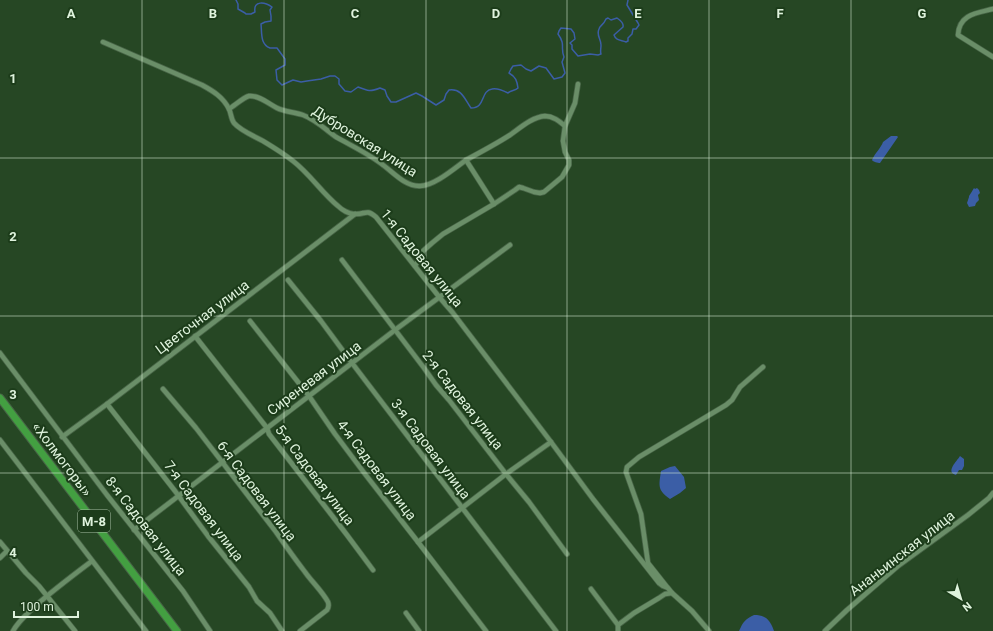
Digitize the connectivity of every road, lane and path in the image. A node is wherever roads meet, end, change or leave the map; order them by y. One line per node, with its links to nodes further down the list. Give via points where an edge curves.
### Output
1 (993, 9): 3 (street, via 974,13 966,18 958,30 958,35)
2 (103, 42): 5 (street, 1-я Садовая улица, via 202,85 216,93)
3 (993, 56)
4 (578, 84): 6 (street, via 575,103)
5 (229, 109): 7 (street, Дубровская улица, via 248,96 278,109 315,120 408,184 429,184); 9 (street, 1-я Садовая улица, via 234,123 293,161 338,206)
6 (565, 126): 7 (street, Дубровская улица, via 558,120 544,116); 8 (street, via 563,141 569,165 562,177 544,192 519,188)
7 (466, 160): 8 (street)
8 (494, 204): 12 (street, via 443,234 423,251)
9 (355, 214): 12 (street, 1-я Садовая улица, via 371,212); 17 (street, Цветочная улица)
10 (510, 245): 14 (street, Сиреневая улица)
11 (342, 260): 16 (street, 2-я Садовая улица)
12 (415, 266): 14 (street, 1-я Садовая улица)
13 (288, 280): 19 (street, 3-я Садовая улица)
14 (440, 298): 16 (street, Сиреневая улица); 28 (street, 1-я Садовая улица)
15 (250, 322): 22 (street, 4-я Садовая улица)
16 (395, 330): 19 (street, Сиреневая улица); 30 (street, 2-я Садовая улица)
17 (196, 336): 24 (street, Цветочная улица); 25 (street, 5-я Садовая улица)
18 (0, 353): 26 (street, 8-я Садовая улица)
19 (352, 363): 22 (street, Сиреневая улица); 33 (street, 3-я Садовая улица)
20 (763, 367): 42 (street, via 740,387 726,405 627,467 626,472 641,514)
21 (163, 390): 29 (street, 6-я Садовая улица)
22 (308, 396): 25 (street, Сиреневая улица); 36 (street, 4-я Садовая улица)
23 (0, 398): 53 (highway, «Холмогоры» / М-8)
24 (108, 404): 26 (street, Цветочная улица); 32 (street, 7-я Садовая улица)
25 (267, 428): 29 (street, Сиреневая улица); 43 (street, 5-я Садовая улица)
26 (62, 437): 34 (street, 8-я Садовая улица)
27 (0, 440): 40 (street)
28 (551, 442): 30 (street); 41 (street, 1-я Садовая улица)
29 (222, 462): 32 (street, Сиреневая улица); 56 (street, 6-я Садовая улица, via 328,603 329,608)
30 (506, 474): 33 (street); 38 (street, 2-я Садовая улица)
31 (993, 493): 62 (street, Ананьинская улица, via 968,515 898,566)
32 (178, 495): 34 (street, Сиреневая улица); 55 (street, 7-я Садовая улица)
33 (462, 508): 36 (street); 59 (street, 3-я Садовая улица)
34 (134, 530): 54 (street, 8-я Садовая улица)
35 (0, 542): 37 (street)
36 (418, 542): 58 (street, 4-я Садовая улица)
37 (7, 552): 39 (street); 47 (street)
38 (567, 554)
39 (0, 558)
40 (92, 560): 47 (street); 52 (street)
41 (642, 562): 42 (street); 45 (street, 1-я Садовая улица, via 659,583)
42 (648, 563): 45 (street)
43 (372, 570)
44 (591, 588): 49 (street)
45 (668, 588): 46 (street)
46 (672, 593): 49 (street, via 665,594); 61 (street)
47 (47, 595): 50 (street); 51 (street)
48 (406, 613): 57 (street)
49 (618, 625): 60 (street)
50 (12, 631)
51 (75, 631)
52 (146, 631)
53 (177, 631)
54 (210, 631)
55 (282, 631)
56 (300, 631)
57 (419, 631)
58 (486, 631)
59 (556, 631)
60 (618, 631)
61 (709, 631)
62 (825, 631)

